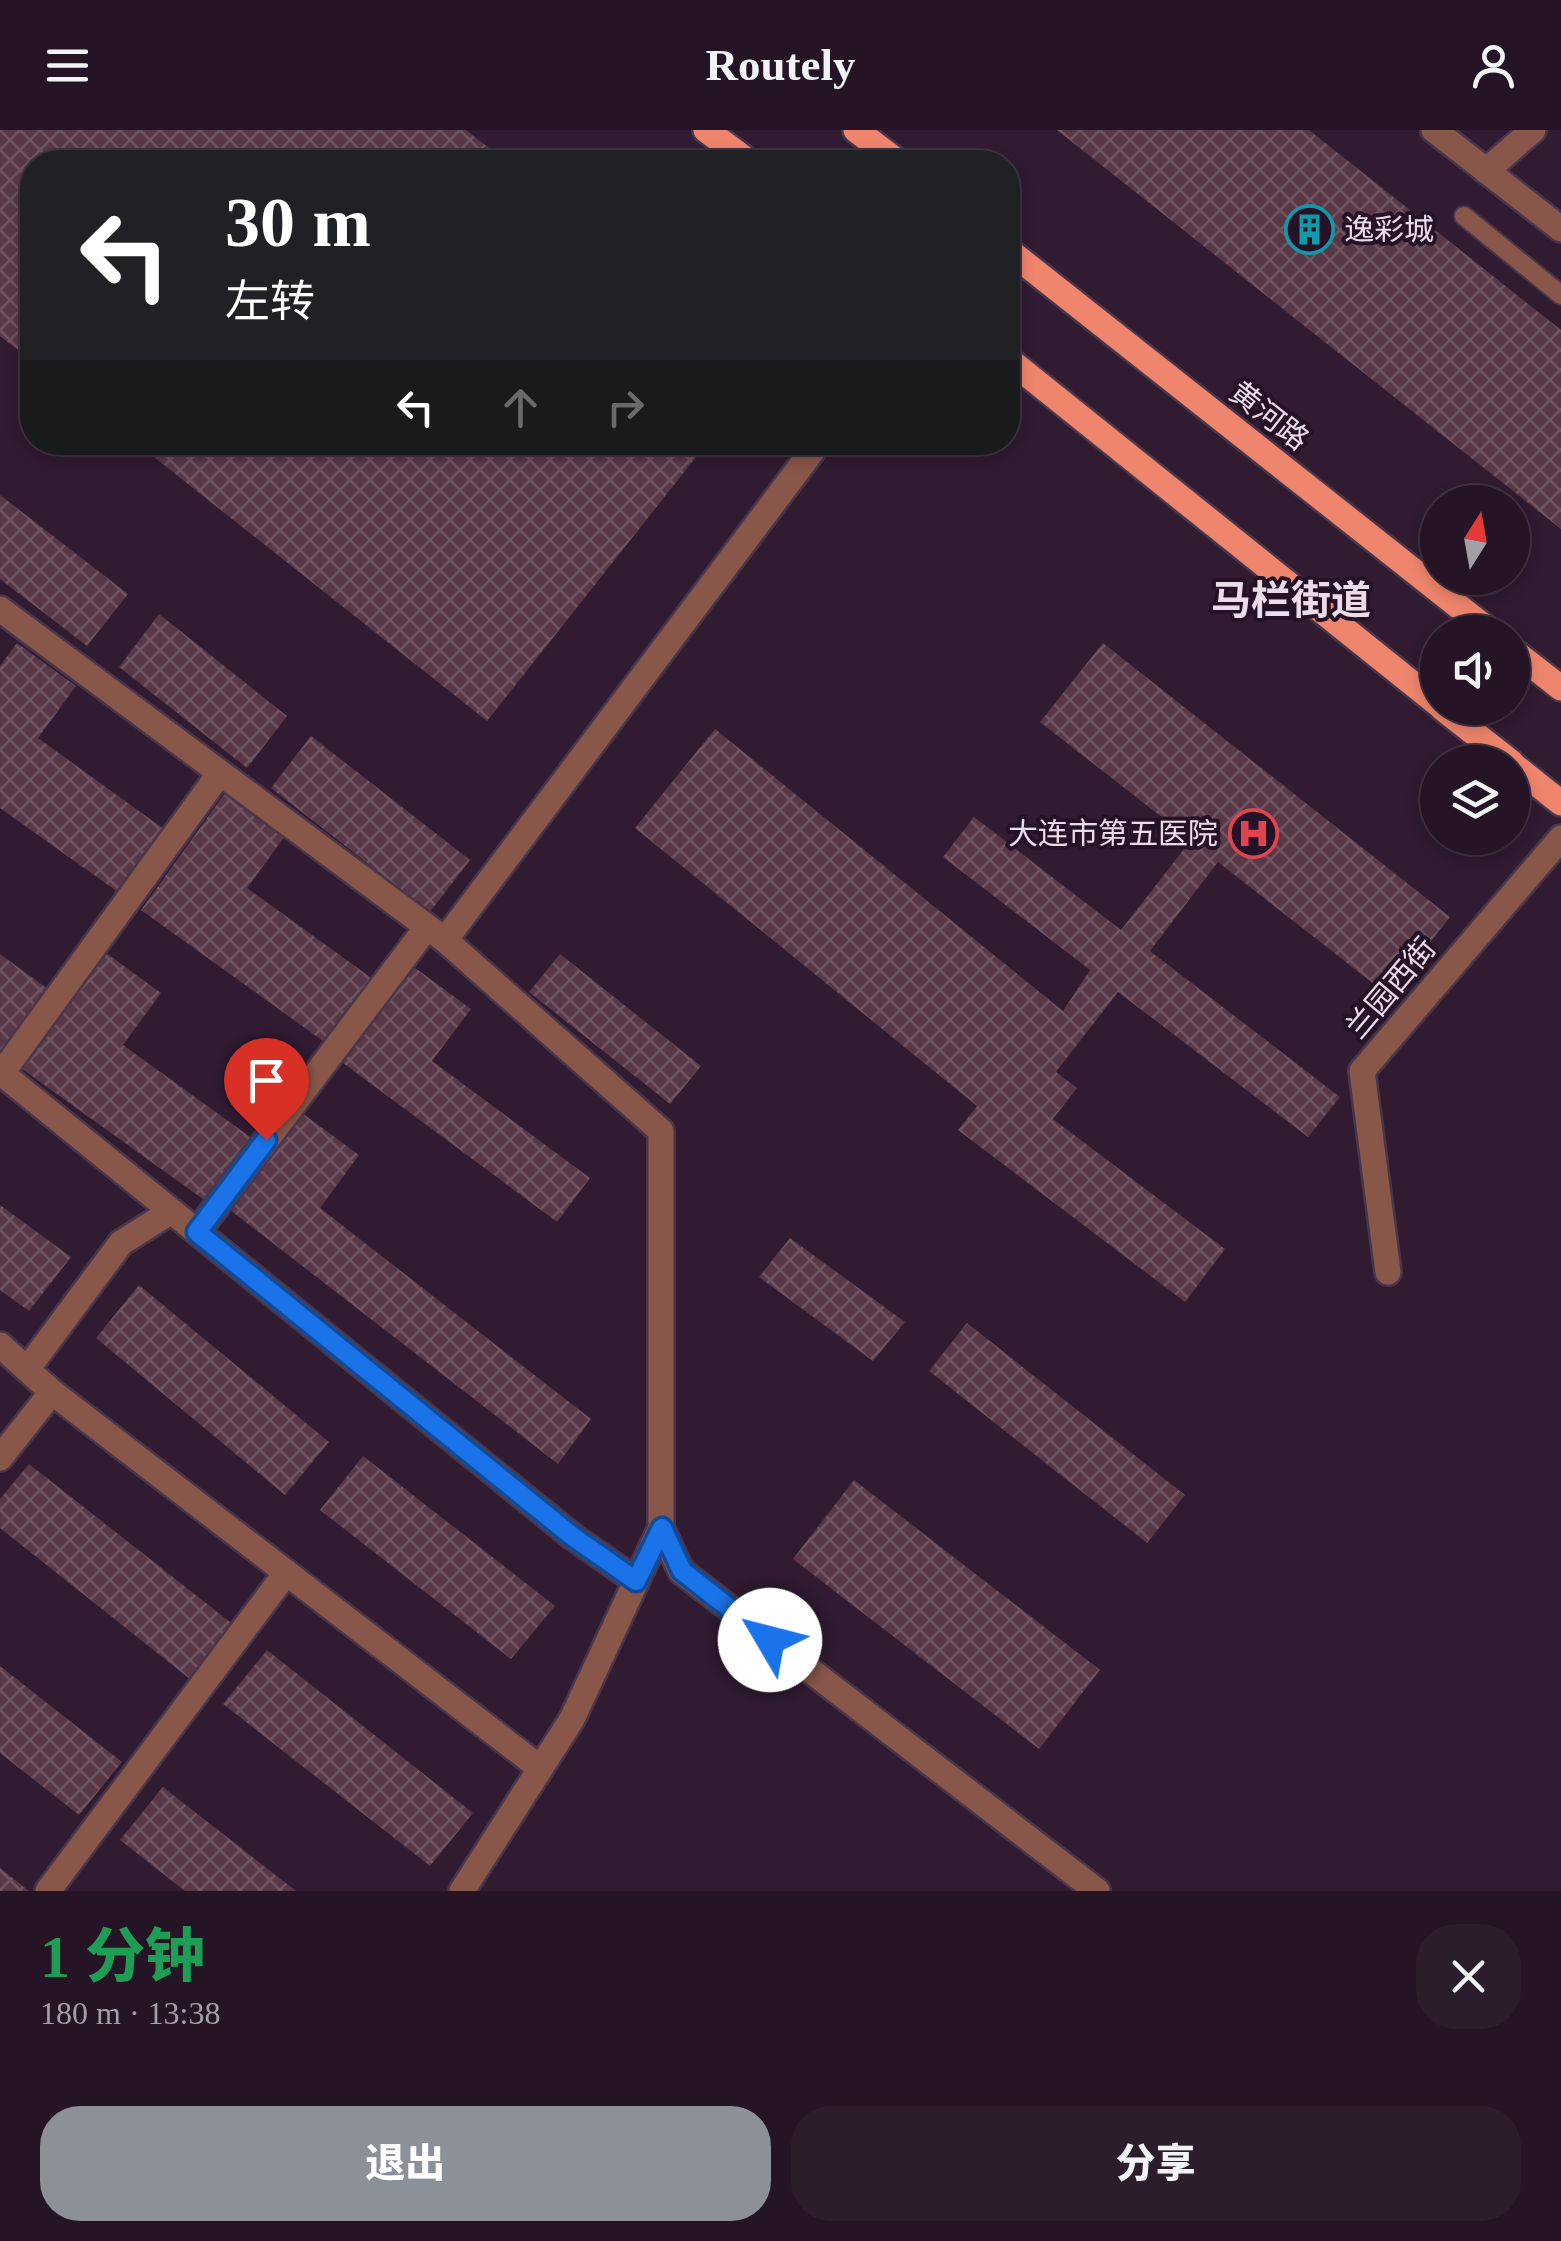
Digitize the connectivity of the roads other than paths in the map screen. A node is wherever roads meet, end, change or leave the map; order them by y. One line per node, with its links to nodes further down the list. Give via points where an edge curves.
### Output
1 (706, 130): 5 (main road)
2 (856, 130): 6 (main road)
3 (1434, 130): 7 (street)
4 (1533, 130): 7 (street)
5 (733, 150)
6 (882, 150)
7 (1486, 171): 9 (street)
8 (1464, 216): 11 (lane)
9 (1561, 229)
10 (1020, 259): 14 (main road, 黄河路)
11 (1561, 294)
12 (1020, 370): 18 (main road)
13 (809, 455): 25 (street)
14 (1470, 615)
15 (3, 618): 21 (street)
16 (1530, 664): 17 (main road)
17 (1561, 688)
18 (1420, 690)
19 (1464, 725): 20 (main road)
20 (1489, 745)
21 (220, 773): 25 (street); 26 (street)
22 (1530, 777): 23 (main road)
23 (1561, 802)
24 (1561, 838): 29 (street, 兰园西街, via 1362,1072)
25 (436, 934): 28 (street); 34 (street, via 660,1130)
26 (1, 1072): 27 (street)
27 (170, 1212): 28 (street); 31 (street, via 121,1244)
28 (197, 1232): 36 (street)
29 (1388, 1272)
30 (0, 1345): 31 (street)
31 (28, 1368): 32 (street)
32 (52, 1392): 33 (street); 35 (street)
33 (0, 1458)
34 (662, 1528): 36 (street); 40 (street, via 682,1571)
35 (286, 1572): 37 (street); 38 (street)
36 (636, 1581): 37 (street, via 572,1719)
37 (540, 1768): 39 (street)
38 (48, 1891)
39 (462, 1891)
40 (1097, 1891)

